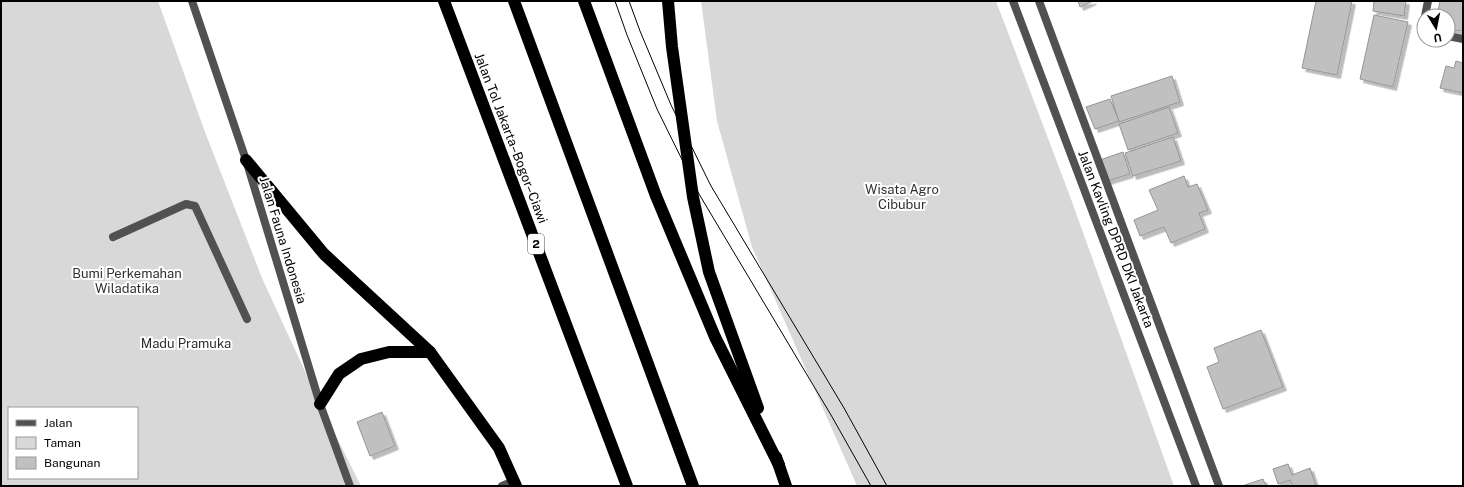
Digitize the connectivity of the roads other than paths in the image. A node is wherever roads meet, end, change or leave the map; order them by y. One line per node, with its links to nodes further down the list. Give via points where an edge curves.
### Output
1 (192, 1): 8 (street, Jalan Fauna Indonesia)
2 (444, 1): 17 (highway, Jalan Tol Jakarta–Bogor–Ciawi / 2)
3 (514, 1): 18 (highway)
4 (584, 1): 13 (highway, via 659,203 715,337)
5 (668, 1): 13 (highway, via 693,197 709,272)
6 (1013, 1): 20 (street, Jalan Kavling DPRD DKI Jakarta)
7 (1039, 1): 21 (street, Jalan Kavling DPRD DKI Jakarta)
8 (246, 160): 11 (highway, via 324,254); 12 (street, Jalan Fauna Indonesia)
9 (113, 237): 10 (street, via 186,204 195,206)
10 (247, 319)
11 (430, 352): 12 (highway, via 389,352 361,358 339,374); 14 (highway, via 499,448)
12 (320, 404): 15 (street, Jalan Fauna Indonesia)
13 (779, 465): 19 (highway)
14 (515, 484): 16 (street)
15 (350, 486)
16 (502, 486)
17 (627, 486)
18 (693, 486)
19 (786, 486)
20 (1196, 486)
21 (1219, 486)

